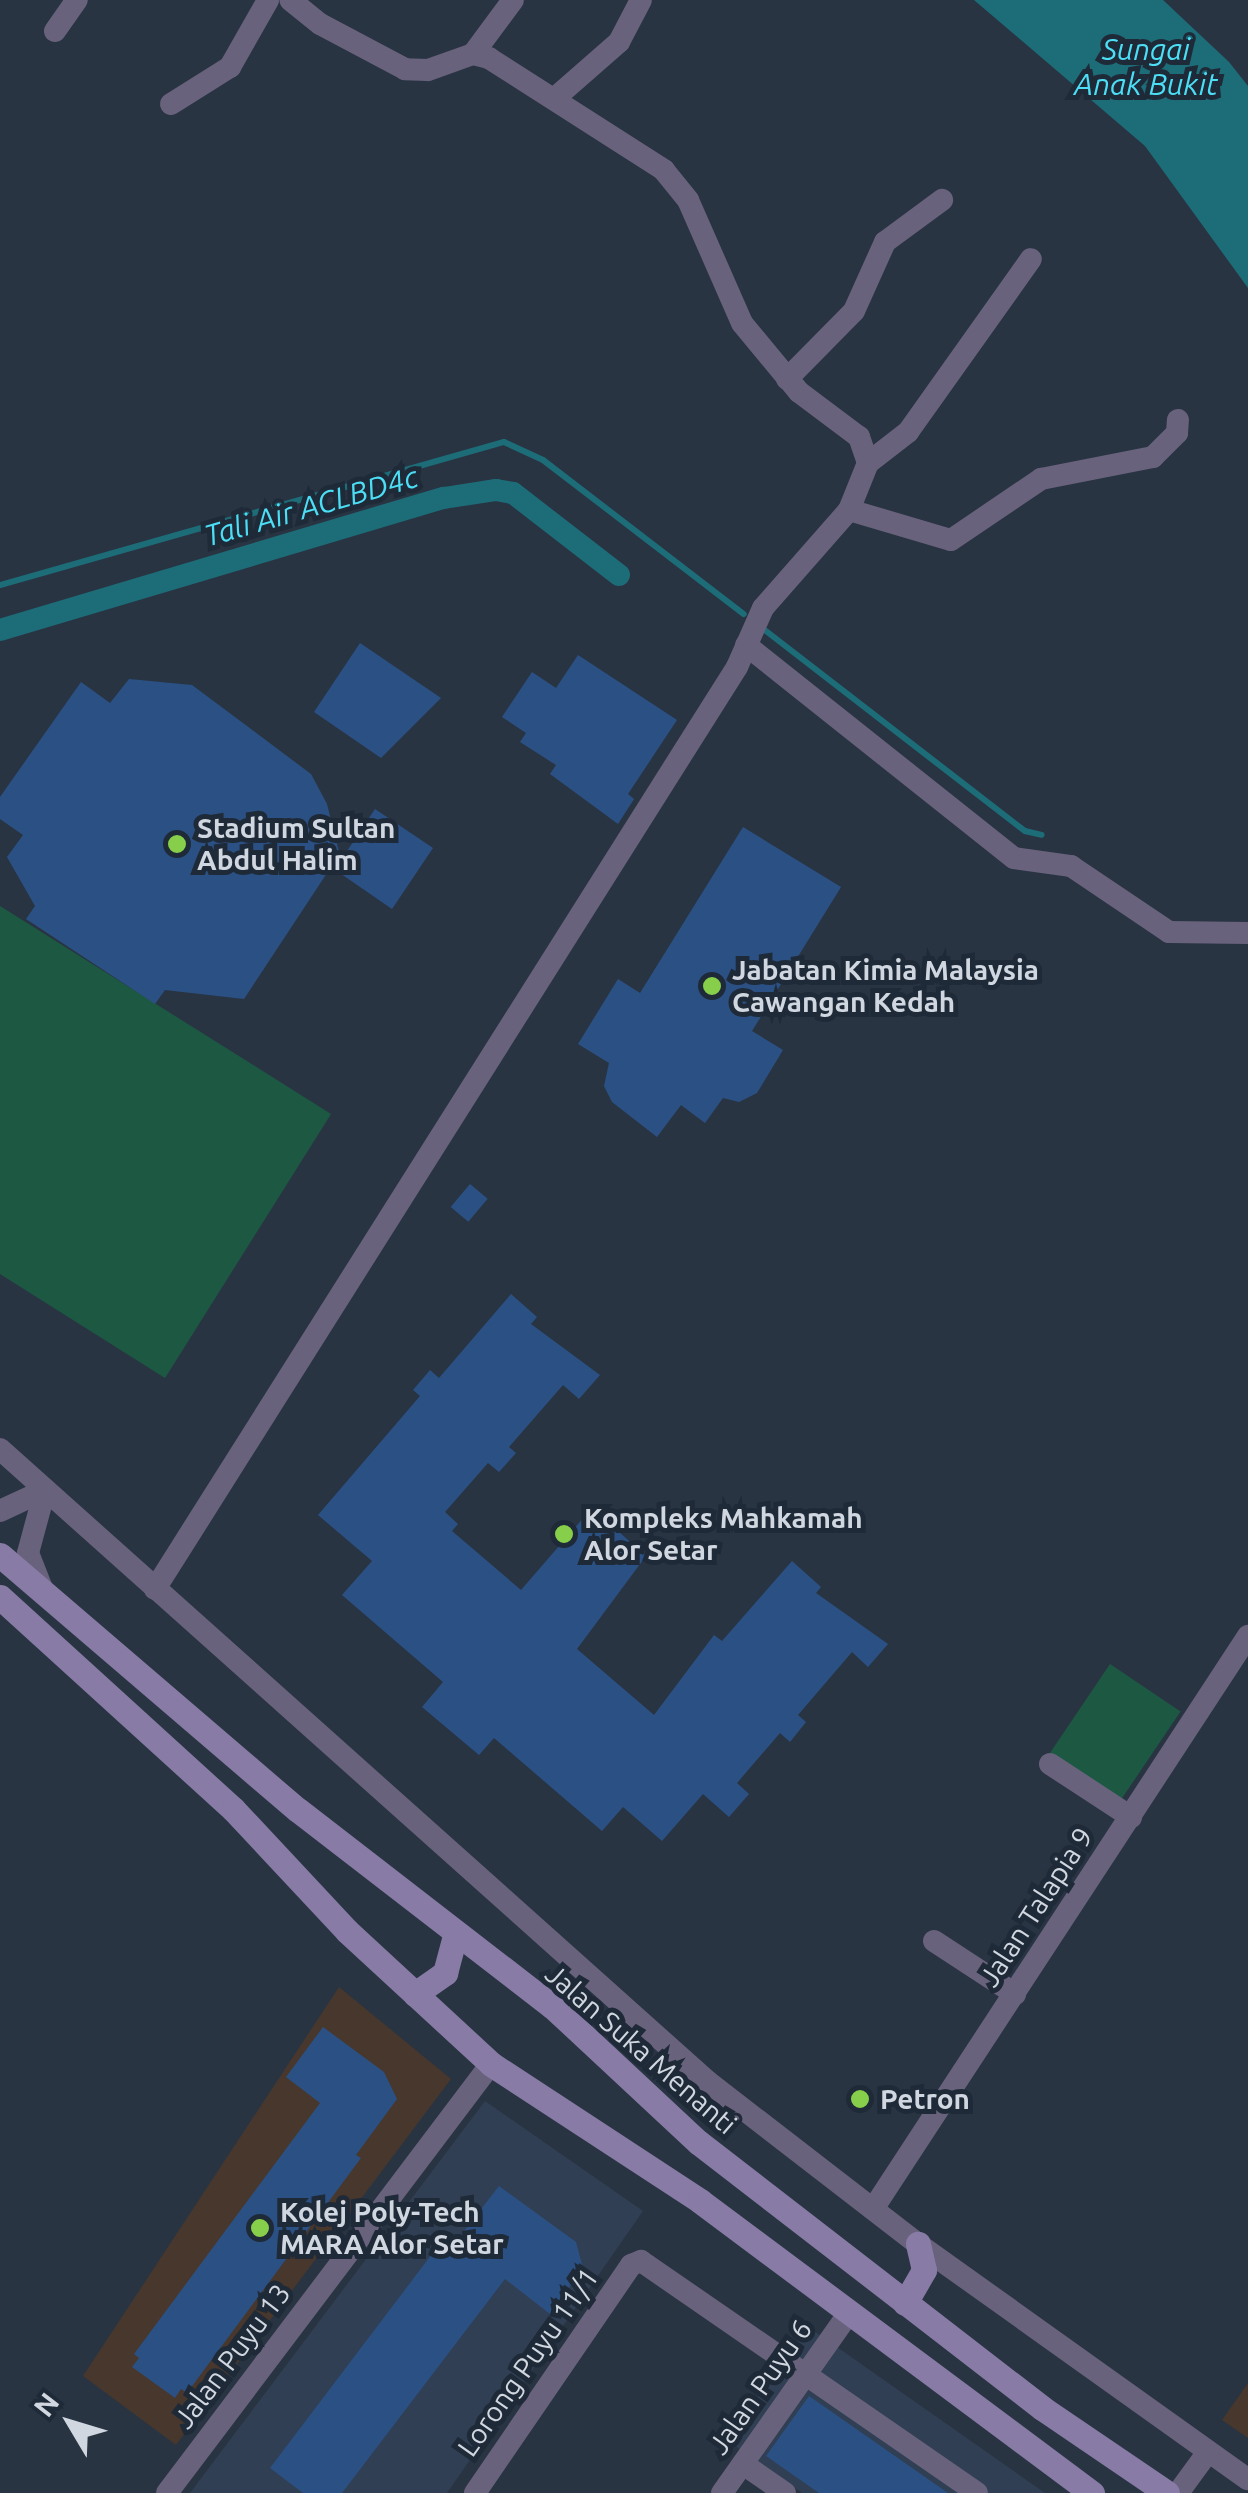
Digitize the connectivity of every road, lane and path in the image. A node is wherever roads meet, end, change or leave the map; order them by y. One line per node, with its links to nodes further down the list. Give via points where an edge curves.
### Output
1 (77, 0): 6 (street)
2 (268, 0): 9 (street, via 230,67)
3 (290, 0): 7 (street, via 320,24 405,69 428,70)
4 (512, 0): 7 (street)
5 (641, 0): 8 (street, via 618,42)
6 (55, 31)
7 (473, 54): 8 (street)
8 (555, 98): 12 (street, via 677,184 742,323)
9 (172, 104)
10 (942, 200): 12 (street, via 885,242 854,311)
11 (1031, 259): 14 (street, via 908,432)
12 (787, 379): 14 (street, via 858,437)
13 (1178, 420): 15 (street, via 1177,433 1153,457 1041,479 951,540)
14 (868, 463): 15 (street)
15 (850, 510): 16 (street, via 763,608)
16 (746, 644): 17 (street, via 1014,858 1072,866 1169,932); 22 (street, via 496,1055)
17 (1248, 933)
18 (0, 1449): 19 (street)
19 (45, 1490): 20 (street); 22 (street); 24 (street, via 28,1553)
20 (0, 1511)
21 (0, 1555): 24 (main road, Jalan Suka Menanti)
22 (154, 1589): 33 (street, via 707,2081)
23 (0, 1597): 30 (main road, via 234,1809)
24 (46, 1597): 28 (main road, Jalan Suka Menanti)
25 (1248, 1636): 27 (street, Jalan Talapia 9)
26 (1050, 1764): 27 (street)
27 (1130, 1817): 31 (street, Jalan Talapia 9)
28 (455, 1936): 30 (main road, via 444,1973); 35 (main road, Jalan Suka Menanti, via 552,2006 698,2142)
29 (934, 1942): 31 (street)
30 (416, 1994): 32 (main road)
31 (1016, 1994): 33 (street, Jalan Talapia 9)
32 (491, 2064): 36 (main road, via 700,2201); 41 (street, Jalan Puyu 13)
33 (872, 2209): 34 (street)
34 (918, 2244): 35 (main road, via 924,2270); 38 (street)
35 (906, 2304): 47 (main road, Jalan Suka Menanti)
36 (847, 2316): 37 (street, Jalan Puyu 6); 46 (main road)
37 (806, 2374): 39 (street, Jalan Puyu 6); 42 (street, Lorong Puyu 11/1, via 653,2264 631,2266); 45 (street)
38 (1208, 2452): 40 (street); 48 (street)
39 (743, 2464): 43 (street, Jalan Puyu 6); 44 (street)
40 (1248, 2479)
41 (167, 2493)
42 (475, 2493)
43 (722, 2493)
44 (786, 2493)
45 (977, 2493)
46 (1092, 2493)
47 (1166, 2493)
48 (1178, 2493)

